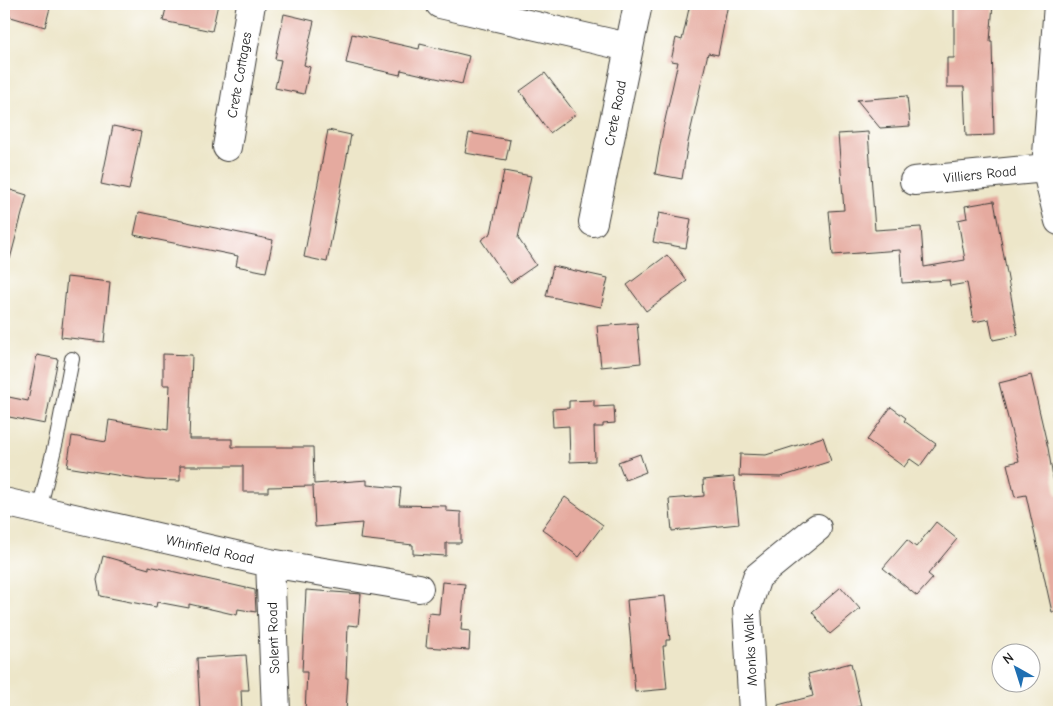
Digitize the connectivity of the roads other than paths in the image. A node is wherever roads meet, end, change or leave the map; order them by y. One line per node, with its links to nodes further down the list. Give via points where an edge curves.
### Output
1 (251, 4): 6 (street, Crete Cottages)
2 (440, 4): 5 (street)
3 (638, 4): 5 (street, Crete Road)
4 (1058, 4): 7 (street)
5 (628, 47): 10 (street, Crete Road)
6 (227, 147)
7 (1046, 168): 8 (street, Villiers Road); 9 (street)
8 (914, 181)
9 (1059, 221)
10 (593, 222)
11 (72, 359): 13 (lane)
12 (4, 502): 13 (street, Whinfield Road)
13 (39, 510): 15 (street, Whinfield Road)
14 (817, 528): 18 (street, Monks Walk, via 756,577 748,608)
15 (270, 563): 16 (street, Whinfield Road); 17 (street, Solent Road)
16 (419, 588)
17 (276, 712)
18 (753, 712)

